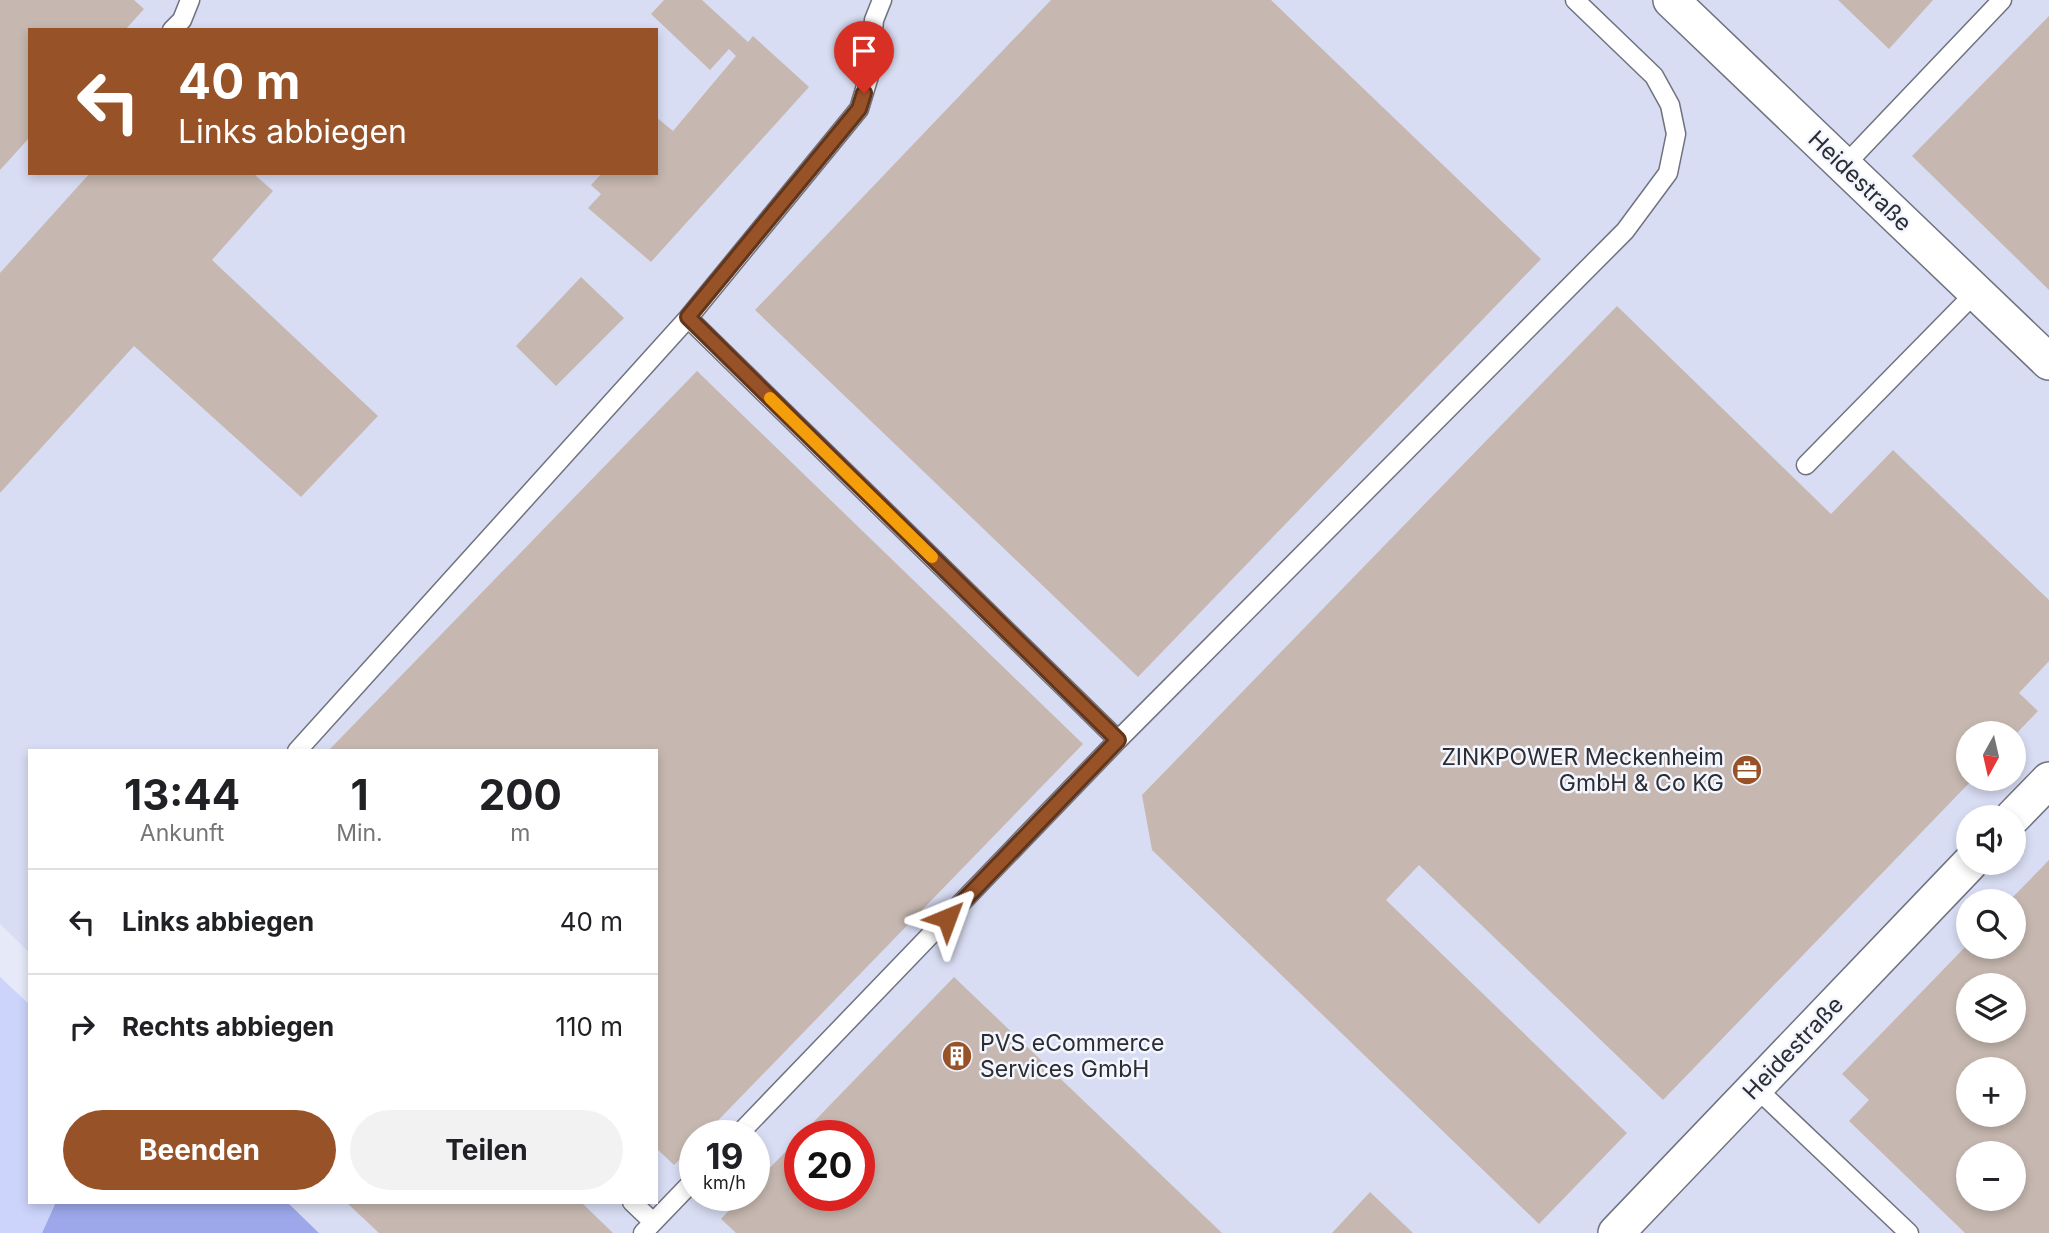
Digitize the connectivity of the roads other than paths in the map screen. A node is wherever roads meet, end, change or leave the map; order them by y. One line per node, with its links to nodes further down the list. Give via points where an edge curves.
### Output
1 (190, 0): 6 (lane)
2 (882, 0): 9 (lane, via 874,20 869,76 859,109)
3 (1575, 0): 12 (lane, via 1654,76 1670,105 1676,134 1668,173 1625,231)
4 (1671, 0): 7 (street, Heidestraße)
5 (2002, 0): 7 (lane)
6 (174, 28)
7 (1844, 166): 8 (street, Heidestraße)
8 (1976, 292): 10 (street, Heidestraße); 11 (lane)
9 (688, 317): 12 (lane); 13 (lane)
10 (2049, 362)
11 (1806, 465)
12 (1118, 740): 18 (lane)
13 (299, 749)
14 (2049, 780): 15 (street)
15 (2025, 805)
16 (1958, 875): 17 (street, Heidestraße)
17 (1755, 1087): 22 (street, Heidestraße); 23 (lane)
18 (752, 1120)
19 (679, 1196): 21 (lane)
20 (633, 1204): 21 (lane)
21 (648, 1228)
22 (1616, 1233)
23 (1909, 1233)

